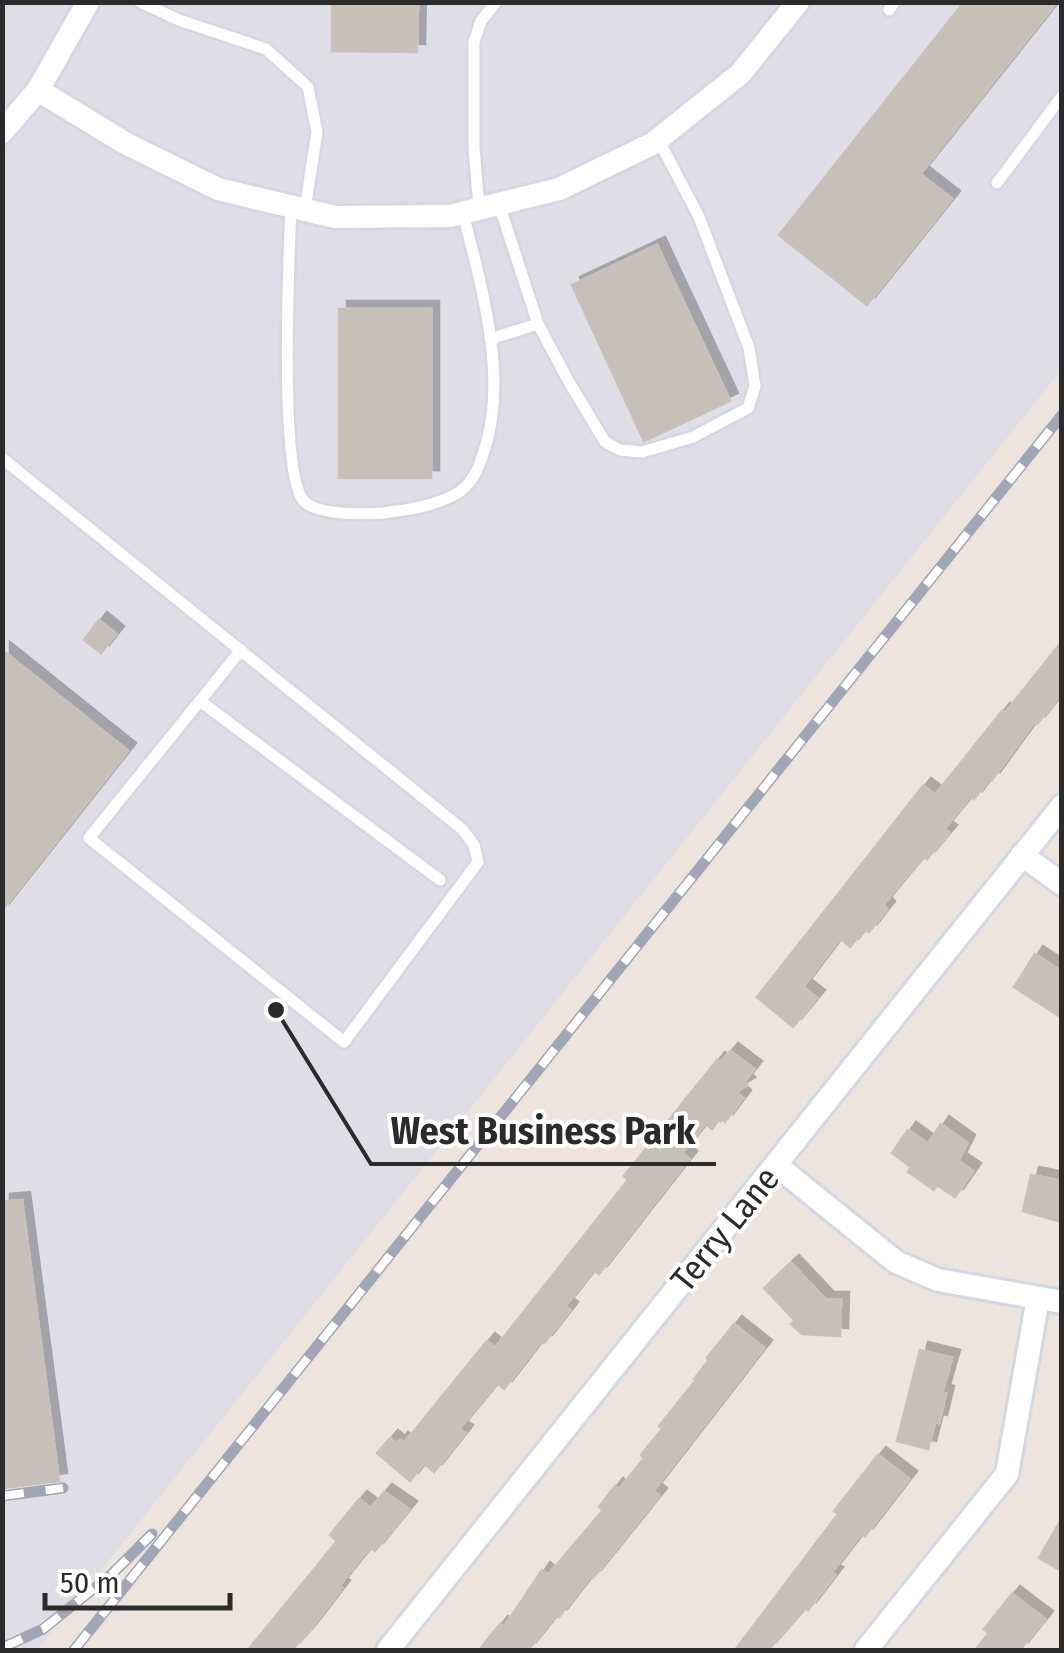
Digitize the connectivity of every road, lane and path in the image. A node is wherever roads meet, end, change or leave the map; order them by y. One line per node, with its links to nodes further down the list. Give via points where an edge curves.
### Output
1 (88, 2): 5 (street)
2 (140, 2): 10 (lane, via 266,49 308,87 317,132)
3 (496, 2): 11 (lane, via 474,42)
4 (798, 2): 8 (street, via 740,74)
5 (38, 90): 7 (street); 10 (street, via 218,189)
6 (1062, 96): 9 (lane)
7 (2, 132)
8 (658, 139): 11 (street, via 559,189); 12 (lane, via 699,217 749,348 755,386 748,408 693,437 642,452 620,450 606,442)
9 (997, 183)
10 (298, 208): 11 (street, via 336,217 450,216); 13 (lane, via 288,295 290,440 302,499 315,509 414,510 458,493 476,474 490,434)
11 (480, 209): 12 (lane); 13 (lane)
12 (538, 324): 13 (lane)
13 (490, 338)
14 (2, 458): 15 (lane)
15 (241, 650): 16 (lane); 16 (lane, via 474,845 478,862 344,1042 89,838)
16 (200, 701): 19 (lane)
17 (1062, 806): 18 (street, Terry Lane)
18 (1022, 856): 20 (street); 21 (street, Terry Lane)
19 (440, 880)
20 (1062, 884)
21 (776, 1165): 22 (street, via 896,1262 938,1280); 23 (street, Terry Lane)
22 (1050, 1300): 24 (street, via 1007,1474)
23 (388, 1650)
24 (866, 1650)

